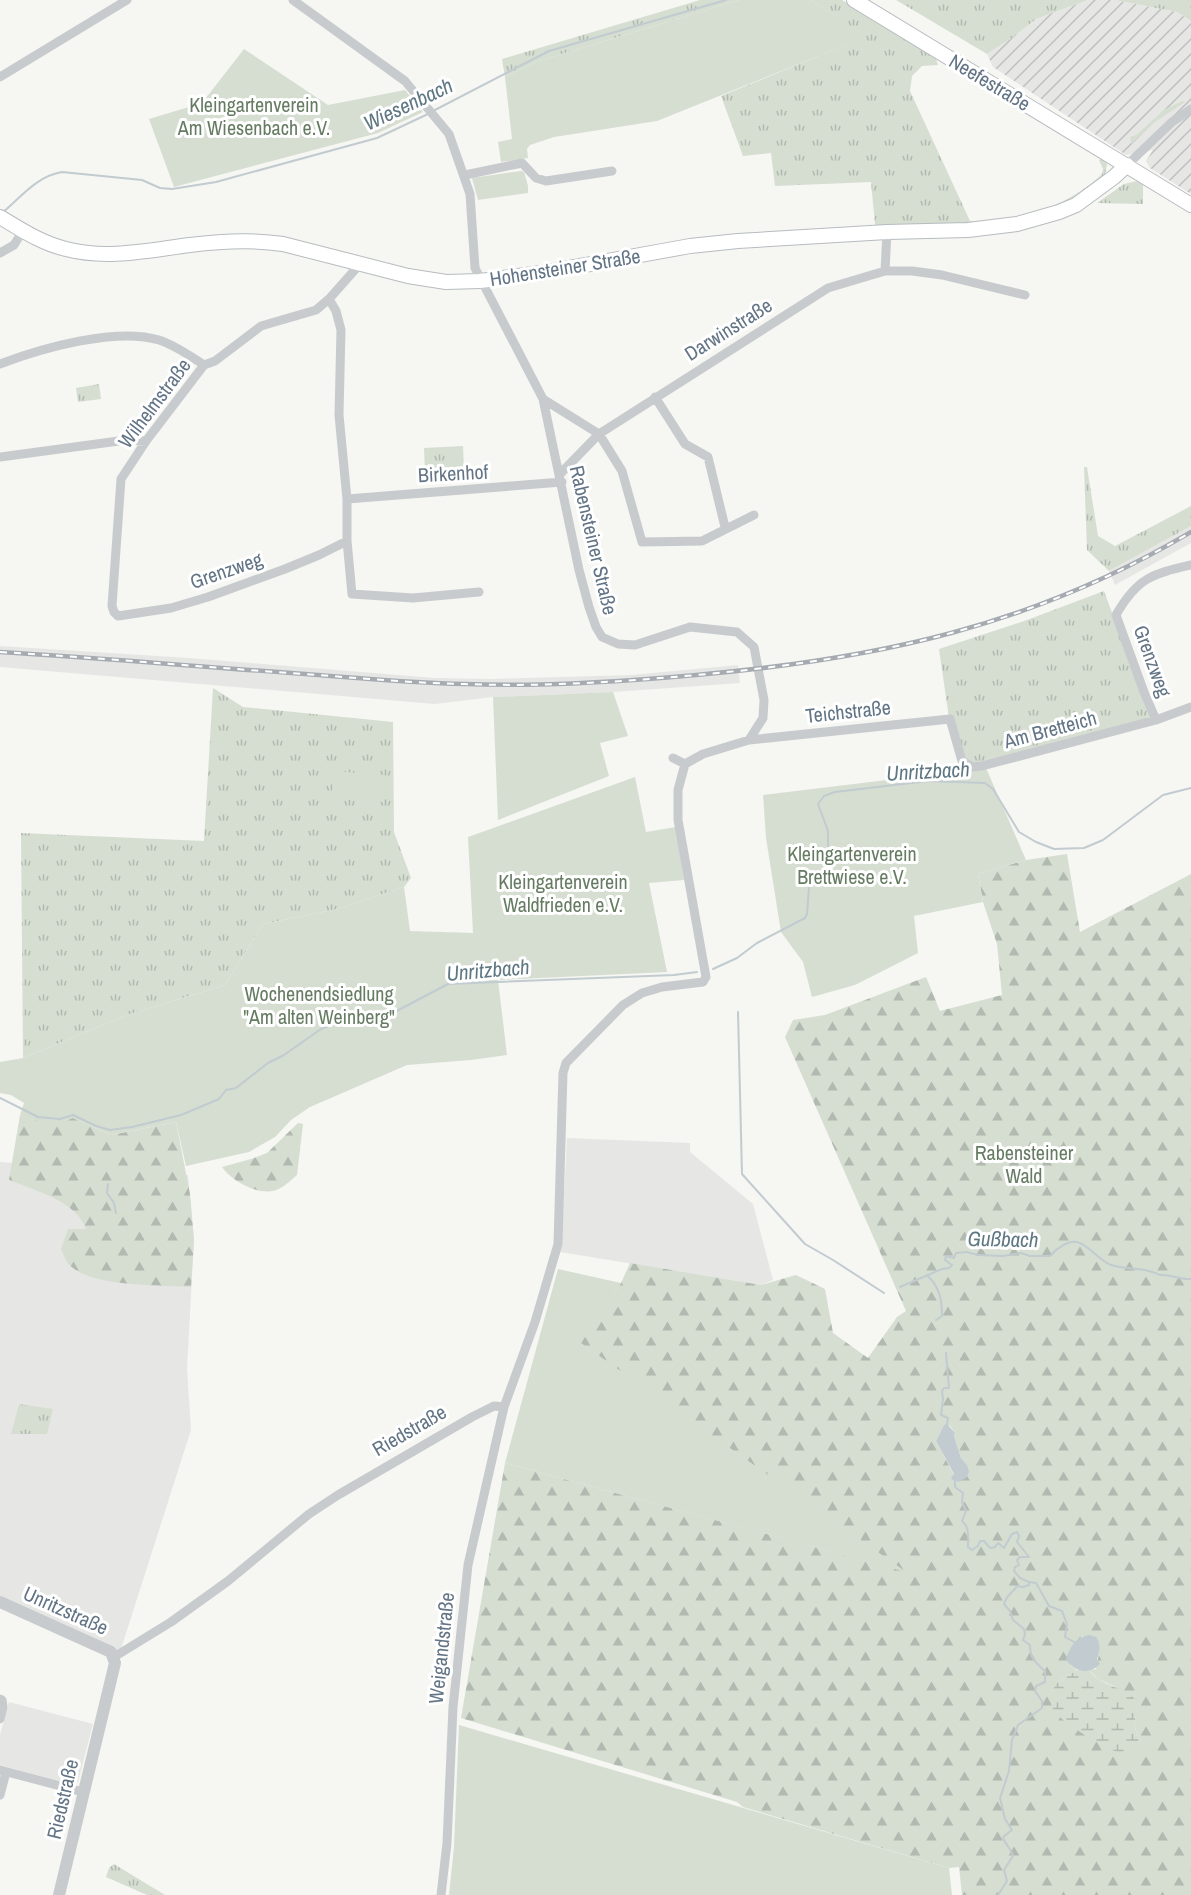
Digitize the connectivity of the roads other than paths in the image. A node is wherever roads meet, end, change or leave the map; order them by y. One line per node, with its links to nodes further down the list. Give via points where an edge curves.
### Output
1 (127, 0): 4 (street)
2 (293, 0): 8 (street, Rabensteiner Straße, via 405,81 449,134)
3 (854, 0): 6 (main road, Neefestraße)
4 (0, 77)
5 (1191, 109): 6 (street)
6 (1127, 165): 9 (main road, Neefestraße); 12 (main road, Hohensteiner Straße, via 1076,205 1038,219 968,230)
7 (612, 171): 8 (street, via 546,181 536,178 522,163)
8 (465, 175): 16 (street, Rabensteiner Straße, via 473,214 475,268)
9 (1191, 205)
10 (4, 219): 11 (main road, Hohensteiner Straße)
11 (22, 232): 13 (street, via 15,245); 14 (main road, Hohensteiner Straße, via 68,249 103,255 248,240 283,244)
12 (887, 232): 15 (street); 16 (main road, Hohensteiner Straße, via 690,246)
13 (0, 253)
14 (360, 264): 16 (main road, Hohensteiner Straße, via 431,280); 18 (street, Wilhelmstraße)
15 (885, 271): 17 (street, Darwinstraße, via 942,275); 21 (street, Darwinstraße, via 828,288)
16 (480, 281): 22 (street, Rabensteiner Straße)
17 (1025, 295)
18 (330, 299): 20 (street, Wilhelmstraße, via 316,310 261,326); 27 (street, via 341,330 339,415)
19 (0, 364): 20 (street, via 71,343 127,337 158,340)
20 (204, 365): 24 (street, Wilhelmstraße)
21 (655, 397): 23 (street, Darwinstraße); 29 (street, via 685,444 708,457)
22 (543, 399): 23 (street); 26 (street, Rabensteiner Straße)
23 (599, 434): 26 (street, Darwinstraße); 29 (street, via 622,471 642,542 702,541)
24 (146, 441): 25 (street, via 126,440); 33 (street, Wilhelmstraße, via 121,479)
25 (0, 457)
26 (561, 478): 27 (street, Birkenhof); 37 (street, Rabensteiner Straße, via 581,579 602,637 618,644 635,645 690,627 737,632 754,647 764,700 763,718)
27 (347, 500): 30 (street)
28 (754, 515): 29 (street)
29 (725, 527)
30 (347, 541): 32 (street, via 351,594 413,598); 33 (street, Grenzweg, via 294,566 208,597 171,608 118,616)
31 (1191, 565): 36 (street, Grenzweg, via 1157,573 1140,584 1116,615)
32 (479, 592)
33 (114, 612)
34 (1191, 707): 36 (street, Am Bretteich)
35 (950, 719): 36 (street, Am Bretteich, via 962,761 973,767); 37 (street, Teichstraße)
36 (1156, 720)
37 (749, 740): 39 (street, via 703,754)
38 (672, 758): 39 (street)
39 (685, 764): 40 (street, via 678,790 678,820 706,977 704,982 642,993 622,1005 566,1063 558,1244)
40 (504, 1407): 42 (street, Riedstraße, via 494,1406 472,1417 338,1495 228,1581); 49 (street, Weigandstraße, via 468,1565 453,1707)
41 (0, 1602): 42 (street, Unritzstraße, via 111,1652)
42 (114, 1657): 46 (street, Riedstraße)
43 (0, 1699): 44 (street)
44 (0, 1719)
45 (3, 1771): 46 (street); 47 (street)
46 (83, 1792): 48 (street, Riedstraße)
47 (0, 1795)
48 (59, 1895)
49 (441, 1895)

